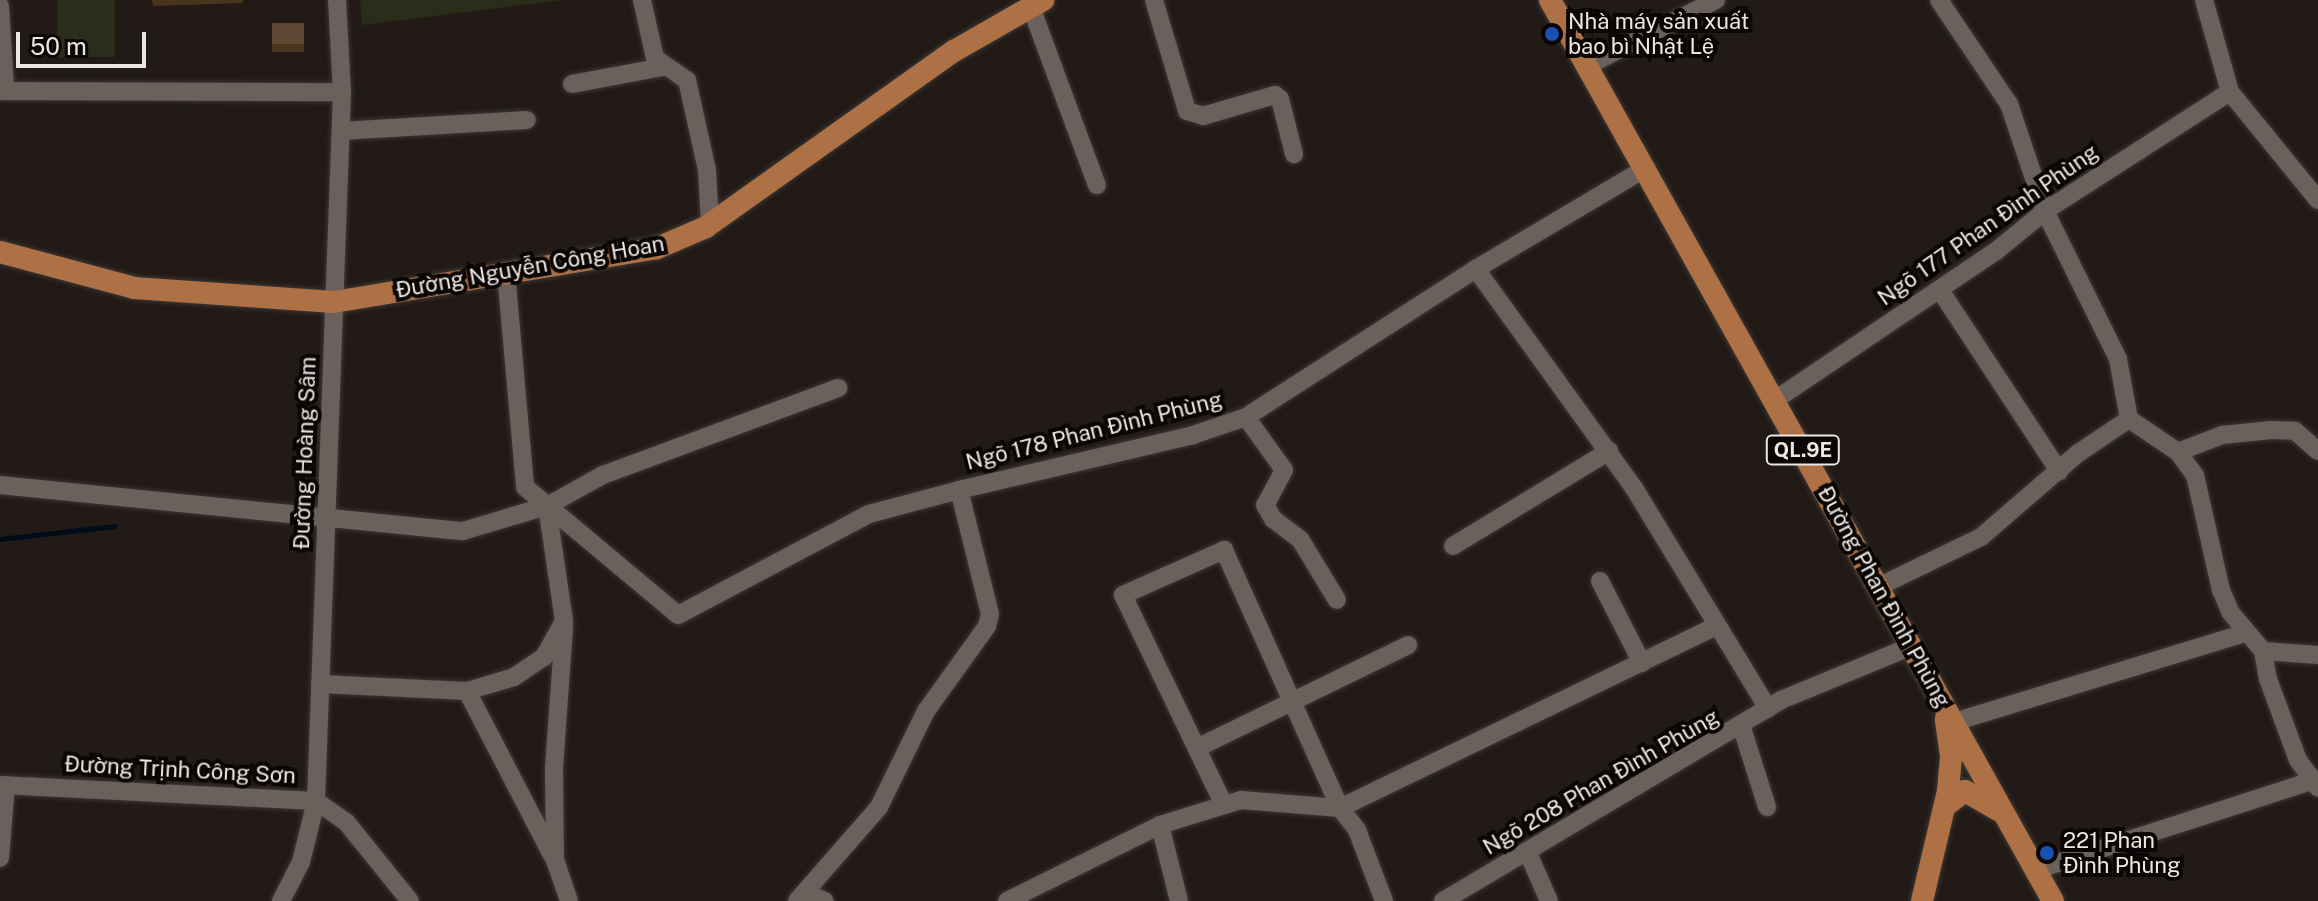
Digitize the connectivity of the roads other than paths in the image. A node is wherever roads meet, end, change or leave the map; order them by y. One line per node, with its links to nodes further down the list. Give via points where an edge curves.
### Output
1 (337, 0): 14 (street, Đường Hoàng Sâm)
2 (642, 0): 11 (street, via 655,58)
3 (1154, 0): 18 (street, via 1187,111 1203,116 1275,95)
4 (1550, 0): 10 (main road, Đường Phan Đình Phùng / QL.9E)
5 (1716, 0): 10 (street)
6 (1939, 0): 22 (street, via 2009,104)
7 (2204, 0): 15 (street)
8 (1037, 4): 20 (street); 23 (main road, Đường Nguyễn Công Hoan, via 954,51)
9 (0, 6): 13 (street)
10 (1587, 66): 19 (main road, Đường Phan Đình Phùng / QL.9E)
11 (663, 67): 12 (street); 23 (street, via 687,80 707,170)
12 (572, 84)
13 (2, 89): 14 (street)
14 (342, 92): 17 (street, Đường Hoàng Sâm)
15 (2230, 92): 21 (street); 22 (street, Ngõ 177 Phan Đình Phùng)
16 (527, 120): 17 (street)
17 (341, 131): 28 (street, Đường Hoàng Sâm)
18 (1294, 154)
19 (1646, 168): 25 (street, Ngõ 178 Phan Đình Phùng); 30 (main road, Đường Phan Đình Phùng / QL.9E)
20 (1097, 185)
21 (2318, 200)
22 (2045, 211): 27 (street, Ngõ 177 Phan Đình Phùng); 32 (street, via 2103,320 2122,373)
23 (710, 224): 26 (main road, Đường Nguyễn Công Hoan, via 657,248)
24 (0, 252): 28 (main road, Đường Nguyễn Công Hoan, via 134,288)
25 (1476, 269): 31 (street, Ngõ 178 Phan Đình Phùng); 33 (street, via 1526,345)
26 (506, 273): 28 (main road, Đường Nguyễn Công Hoan); 39 (street, via 524,479 529,493)
27 (1940, 290): 30 (street, Ngõ 177 Phan Đình Phùng); 36 (street)
28 (334, 302): 40 (street, Đường Hoàng Sâm)
29 (838, 388): 39 (street, via 638,460)
30 (1775, 400): 43 (main road, Đường Phan Đình Phùng / QL.9E)
31 (1246, 417): 38 (street, Ngõ 178 Phan Đình Phùng, via 1193,435); 44 (street, via 1284,470 1265,505 1273,519 1300,539)
32 (2129, 419): 35 (street); 36 (street)
33 (1609, 451): 41 (street); 46 (street)
34 (2318, 451): 35 (street, via 2295,431 2272,430 2222,435)
35 (2178, 452): 47 (street, via 2195,475 2221,590)
36 (2059, 471): 43 (street, via 1981,537)
37 (0, 485): 40 (street)
38 (959, 490): 39 (street, via 869,514 678,615); 74 (street, Ngõ 178 Phan Đình Phùng, via 990,614 987,626 926,711 879,807)
39 (547, 506): 40 (street, via 463,531); 45 (street)
40 (326, 517): 54 (street, Đường Hoàng Sâm)
41 (1453, 546)
42 (1600, 581): 52 (street)
43 (1878, 587): 49 (main road, Đường Phan Đình Phùng / QL.9E)
44 (1337, 600)
45 (564, 621): 55 (street, via 544,657 514,677); 72 (street, via 554,768)
46 (1717, 626): 52 (street); 57 (street)
47 (2245, 633): 50 (street); 58 (street)
48 (1408, 645): 56 (street)
49 (1912, 646): 53 (main road, Đường Phan Đình Phùng / QL.9E); 57 (street, Ngõ 208 Phan Đình Phùng)
50 (2263, 651): 51 (street); 61 (street, via 2298,760)
51 (2318, 655)
52 (1642, 663): 67 (street)
53 (1931, 681): 58 (main road, Đường Phan Đình Phùng / QL.9E); 65 (main road, via 1949,734)
54 (320, 684): 55 (street); 63 (street, Đường Hoàng Sâm)
55 (467, 691): 72 (street)
56 (1292, 703): 60 (street); 60 (street, via 1224,550 1123,595); 67 (street)
57 (1774, 704): 59 (street, Ngõ 208 Phan Đình Phùng)
58 (1954, 722): 68 (main road, Đường Phan Đình Phùng / QL.9E)
59 (1742, 728): 66 (street); 70 (street, Ngõ 208 Phan Đình Phùng)
60 (1197, 748): 64 (street)
61 (2316, 783): 73 (street)
62 (3, 785): 63 (street, Đường Trịnh Công Sơn); 71 (street)
63 (316, 801): 75 (street, Đường Hoàng Sâm, via 301,862); 76 (street, Đường Trịnh Công Sơn, via 347,823)
64 (1224, 805): 67 (street, via 1241,800); 69 (street)
65 (1945, 806): 68 (main road, via 1956,794 1974,792); 84 (main road)
66 (1767, 807)
67 (1340, 808): 81 (street, via 1357,830)
68 (2010, 822): 73 (main road, Đường Phan Đình Phùng / QL.9E)
69 (1160, 825): 79 (street); 80 (street)
70 (1528, 853): 82 (street, Ngõ 208 Phan Đình Phùng); 83 (street)
71 (0, 858)
72 (555, 860): 77 (street)
73 (2036, 870): 85 (main road, Đường Phan Đình Phùng / QL.9E)
74 (800, 897): 78 (street)
75 (281, 901)
76 (410, 901)
77 (569, 901)
78 (825, 901)
79 (1007, 901)
80 (1179, 901)
81 (1384, 901)
82 (1443, 901)
83 (1549, 901)
84 (1922, 901)
85 (2053, 901)

